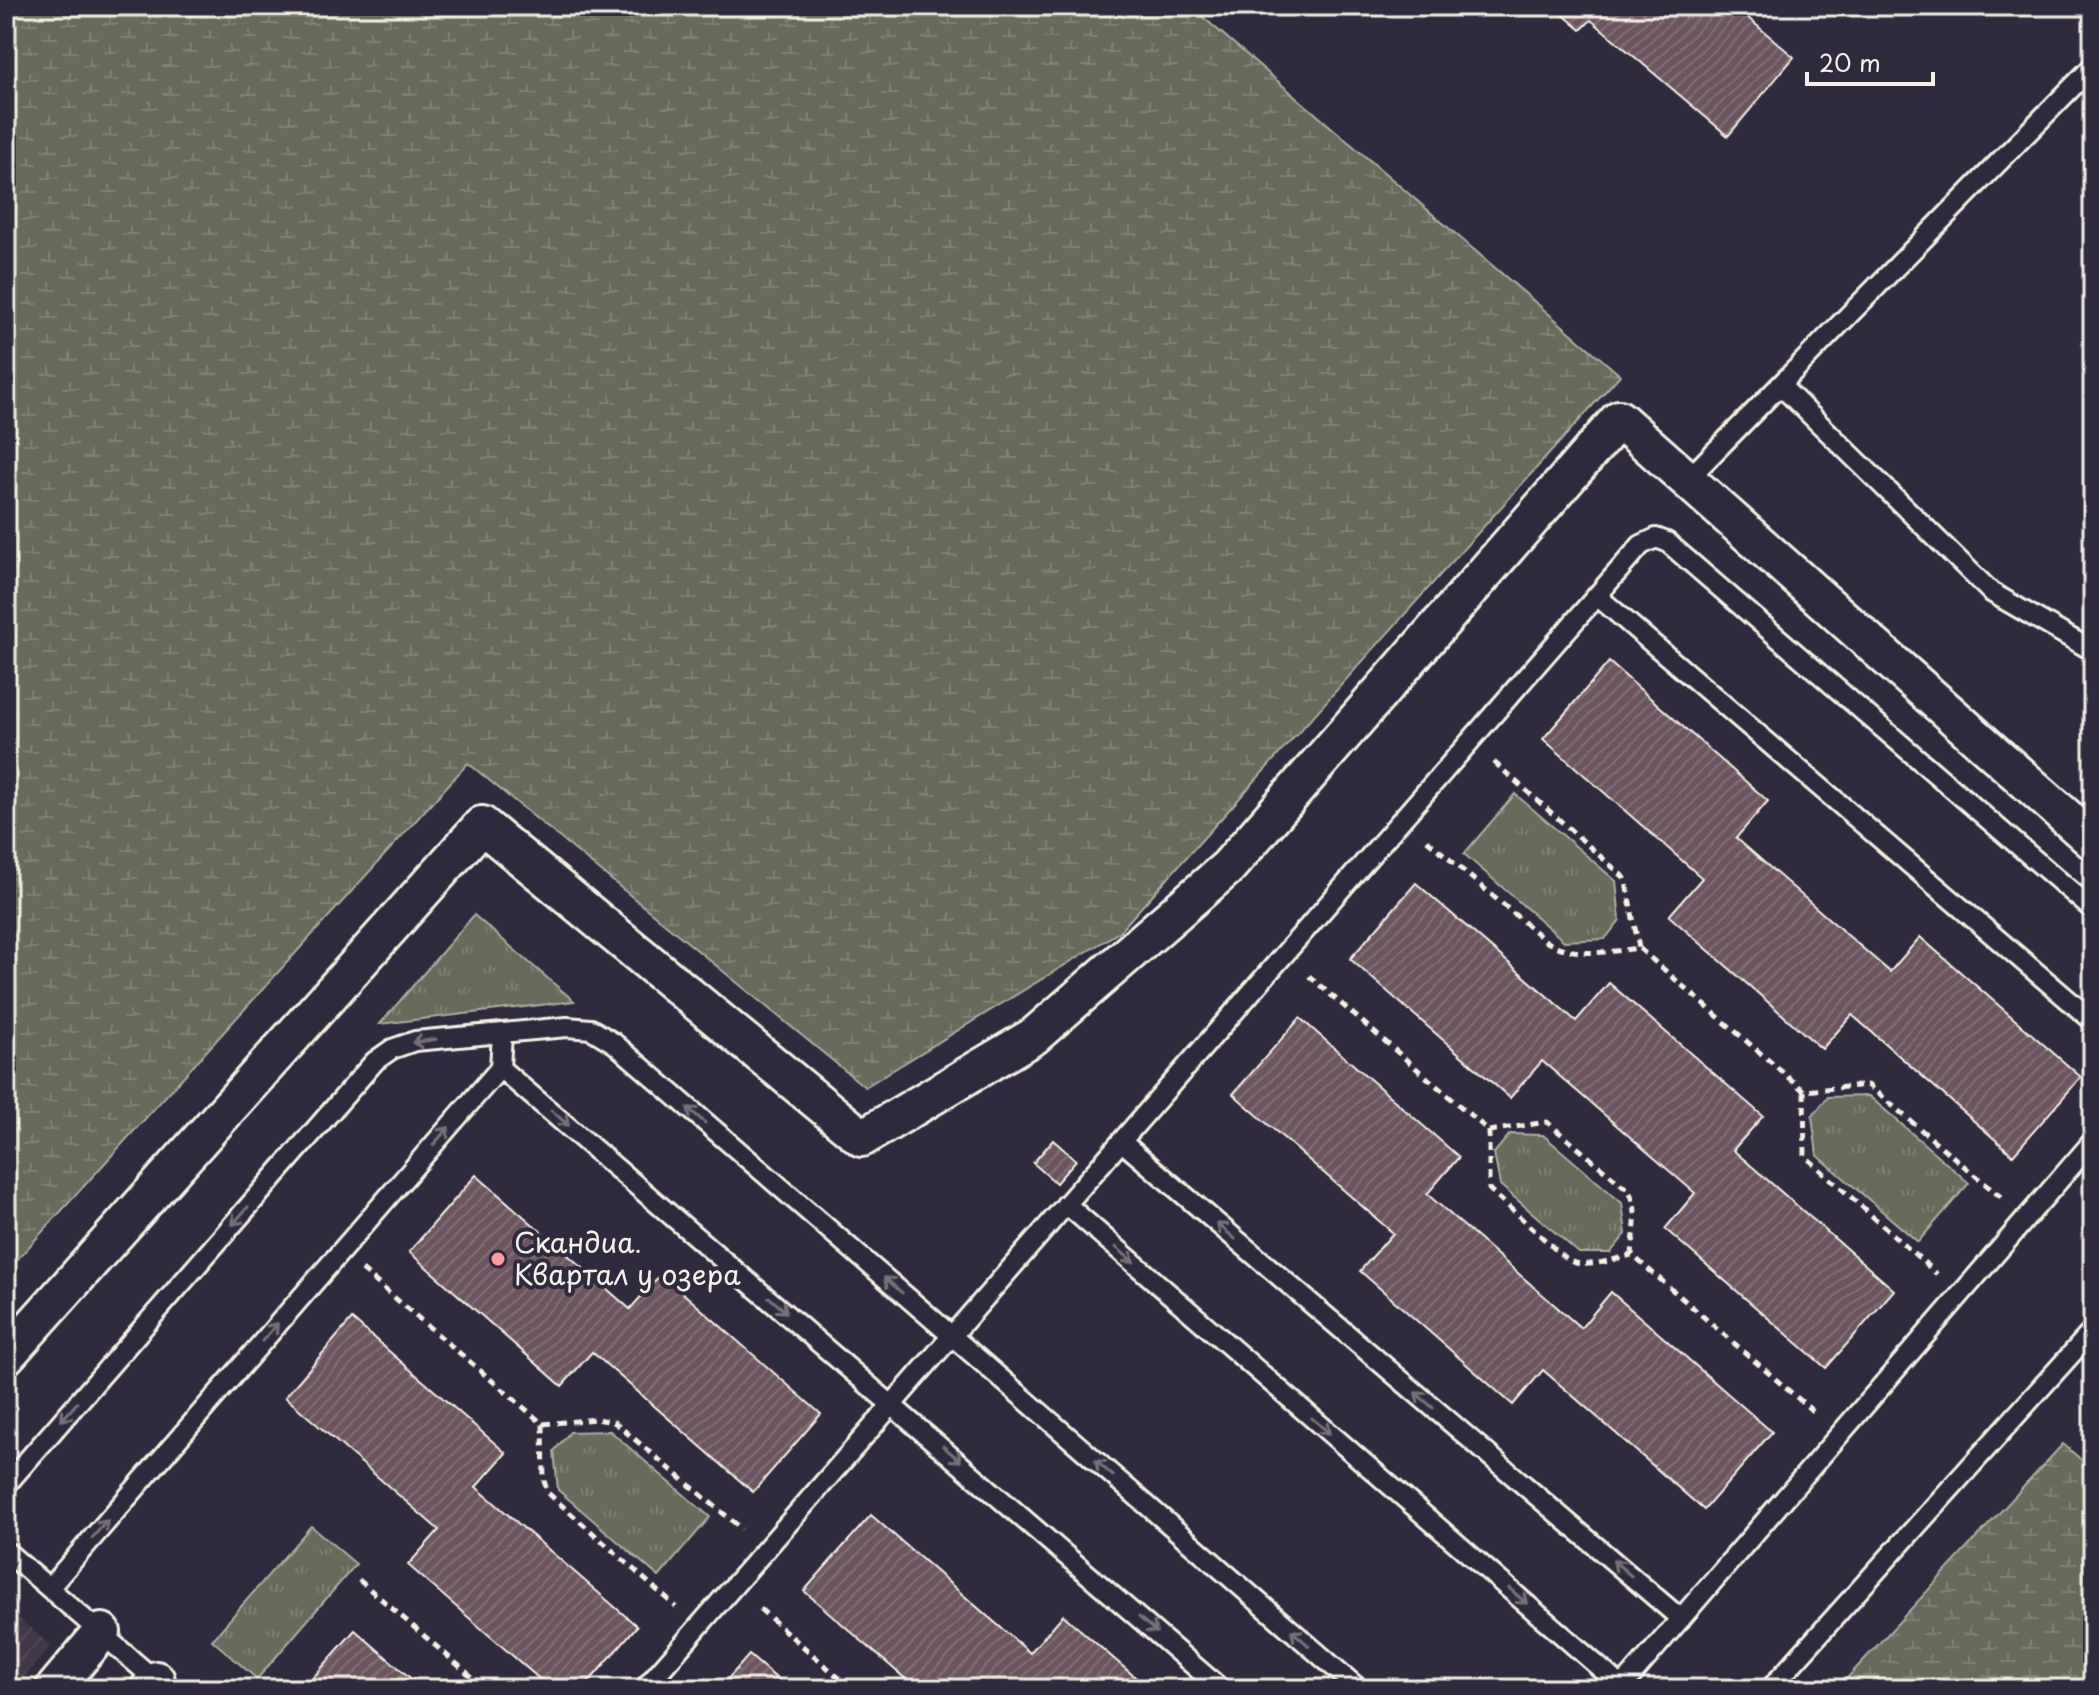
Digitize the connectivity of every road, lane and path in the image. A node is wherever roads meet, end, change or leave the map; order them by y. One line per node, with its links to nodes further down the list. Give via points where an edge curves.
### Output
1 (2093, 66): 2 (lane)
2 (1780, 385): 3 (lane); 5 (lane, via 1991,592)
3 (1687, 480): 8 (street); 26 (street, via 1619,419 1228,867 1034,1036 862,1138 482,825)
4 (1597, 596): 9 (lane, via 1641,545 1656,538 1667,542); 12 (lane); 18 (lane)
5 (2093, 651)
6 (1494, 762): 10 (path, via 1625,878)
7 (1427, 840): 10 (path, via 1564,951)
8 (2093, 841)
9 (2093, 910)
10 (1639, 948): 15 (path)
11 (1309, 976): 16 (path)
12 (2093, 1021)
13 (502, 1033): 14 (lane); 25 (lane, one-way to 13, via 614,1043 591,1029); 30 (lane, one-way to 30, via 415,1041 375,1061)
14 (500, 1068): 27 (lane, one-way to 27); 34 (lane, one-way to 14)
15 (1804, 1091): 19 (path, via 1868,1085); 23 (path, via 1805,1156)
16 (1489, 1131): 21 (path, via 1489,1189 1566,1259 1575,1265); 21 (path, via 1547,1122 1627,1189 1635,1209)
17 (2093, 1141): 37 (lane)
18 (1122, 1142): 20 (lane); 37 (lane, one-way to 18)
19 (2002, 1198)
20 (1066, 1204): 25 (lane); 40 (lane, one-way to 40)
21 (1632, 1255): 28 (path)
22 (353, 1263): 29 (path)
23 (1937, 1274)
24 (2093, 1330): 47 (lane)
25 (952, 1336): 27 (lane); 46 (lane, one-way to 25)
26 (6, 1356)
27 (893, 1403): 43 (lane); 45 (lane, one-way to 45)
28 (1816, 1414)
29 (543, 1424): 31 (path, via 614,1422); 36 (path, via 548,1493)
30 (6, 1485)
31 (749, 1536)
32 (6, 1551): 34 (lane)
33 (359, 1580): 42 (path)
34 (49, 1588): 38 (lane)
35 (760, 1609): 44 (path)
36 (683, 1613)
37 (1681, 1619): 40 (lane)
38 (102, 1632): 39 (lane); 41 (street)
39 (157, 1686)
40 (1621, 1688)
41 (54, 1689)
42 (486, 1689)
43 (644, 1689)
44 (852, 1689)
45 (1221, 1689)
46 (1359, 1689)
47 (1770, 1689)

